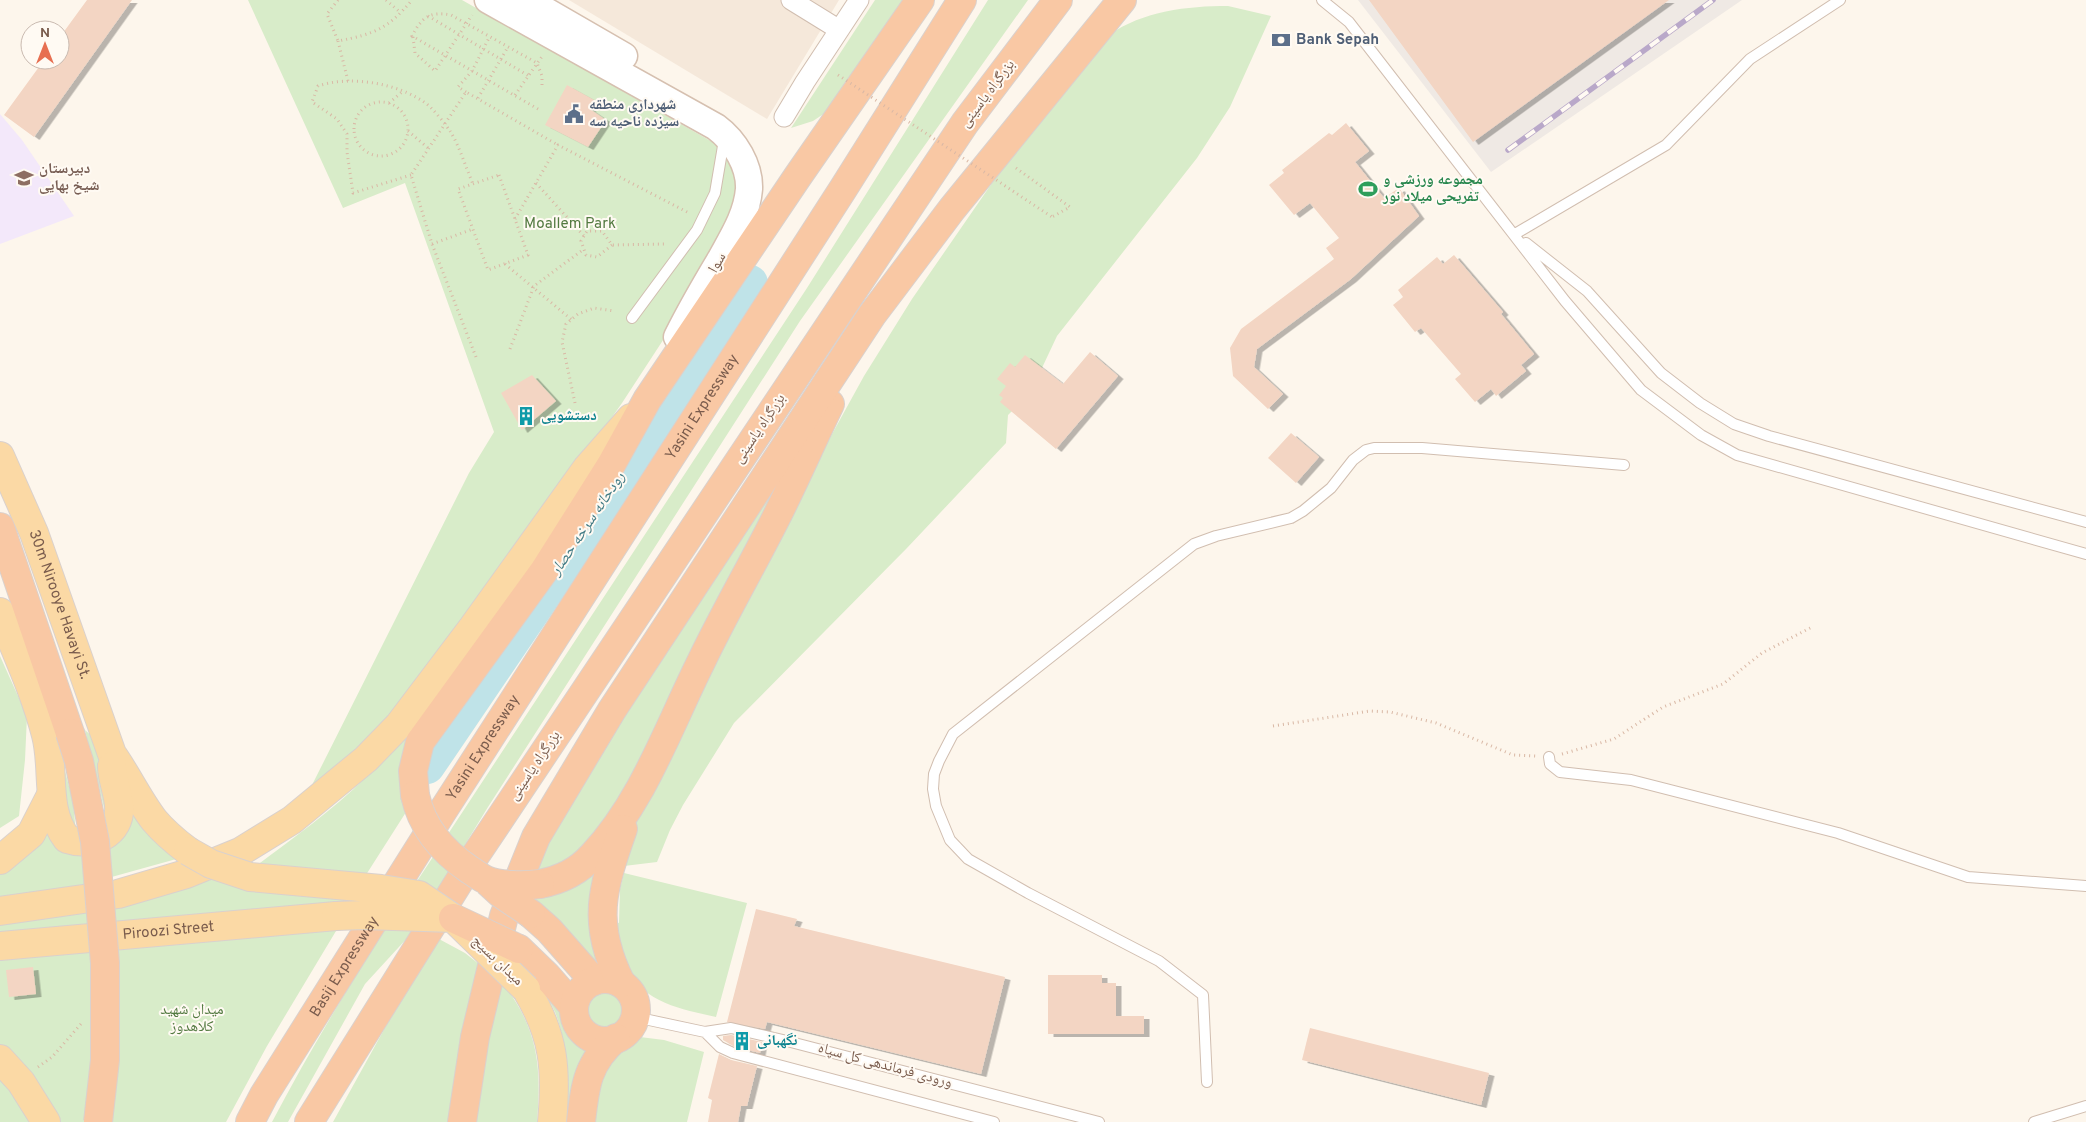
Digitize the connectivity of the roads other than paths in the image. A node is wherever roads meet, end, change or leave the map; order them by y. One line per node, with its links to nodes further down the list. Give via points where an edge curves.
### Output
1 (527, 0): 13 (main road, via 726,116 727,124)
2 (791, 0): 11 (street)
3 (859, 0): 11 (street)
4 (920, 0): 17 (highway)
5 (962, 0): 28 (highway, Yasini Expressway)
6 (1122, 0): 15 (highway, via 996,153)
7 (1322, 0): 14 (lane, via 1349,22)
8 (1840, 0): 14 (lane, via 1750,60 1666,144)
9 (1058, 2): 47 (highway, بزرگراه یاسینی, via 964,123 475,856)
10 (482, 4): 13 (main road, سوا, via 554,38)
11 (838, 29): 12 (street)
12 (784, 117)
13 (721, 130): 16 (lane, via 715,193 697,230); 17 (main road, سوا, via 738,152 747,176 746,206)
14 (1515, 234): 20 (lane, via 1587,291 1661,372 1700,403 1734,424 1803,446); 22 (lane, via 1565,301 1641,390 1722,447 1737,455)
15 (872, 315): 27 (highway, via 778,514 701,661); 48 (highway, via 612,710 536,837 504,916 475,1037)
16 (632, 318)
17 (647, 400): 30 (highway, bridge, via 611,465 544,571 420,742 413,771 418,812 432,836 458,862); 32 (main road, via 587,468 399,725 325,794 292,820 240,852 186,874 118,894)
18 (0, 456): 24 (main road, 30m Nirooye Havayi St., via 34,533)
19 (1624, 465): 42 (lane, via 1422,448 1366,450 1353,460 1330,488 1291,518 1194,544 953,734 934,774 933,789 936,806 950,840 968,860 1160,961 1203,995)
20 (2086, 522)
21 (0, 527): 45 (highway, bridge, via 79,761 95,842 105,953 105,1060)
22 (2086, 554)
23 (0, 612): 26 (main road, via 41,715 51,764)
24 (112, 754): 26 (main road, via 119,807 109,832 88,842 67,839 57,821); 33 (main road, میدان بسیج, bridge, via 137,796 168,836 210,864 250,877 419,895)
25 (1549, 758): 31 (lane, via 1550,764 1560,772 1632,780 1838,832 1968,877)
26 (51, 795): 29 (main road, via 31,834)
27 (632, 804): 30 (highway, bridge, via 583,866 560,879 540,884); 36 (highway, via 608,871 602,911 605,938)
28 (442, 812): 46 (highway, Basij Expressway)
29 (0, 860)
30 (487, 881): 35 (highway, bridge, via 549,930)
31 (2086, 886)
32 (0, 911)
33 (453, 918): 34 (main road, Piroozi Street, bridge, via 336,916); 37 (highway, bridge, via 518,949); 49 (main road, میدان بسیج, bridge, via 526,989 540,1013 554,1067)
34 (0, 946)
35 (594, 981): 36 (highway, via 603,979); 37 (highway, via 579,992)
36 (621, 984): 38 (highway, via 634,998)
37 (574, 1007): 40 (highway, via 576,1020 588,1035 597,1040)
38 (635, 1017): 39 (lane); 40 (highway, via 624,1034)
39 (704, 1032): 51 (lane, ورودی فرماندهی کل سپاه, via 720,1047 733,1053); 52 (lane, ورودی فرماندهی کل سپاه, via 731,1028)
40 (616, 1038): 50 (highway, via 590,1070)
41 (0, 1059): 44 (main road, via 21,1082)
42 (1207, 1082)
43 (2086, 1106): 53 (lane)
44 (46, 1122)
45 (98, 1122)
46 (250, 1122)
47 (309, 1122)
48 (462, 1122)
49 (552, 1122)
50 (581, 1122)
51 (994, 1122)
52 (1098, 1122)
53 (2034, 1122)

